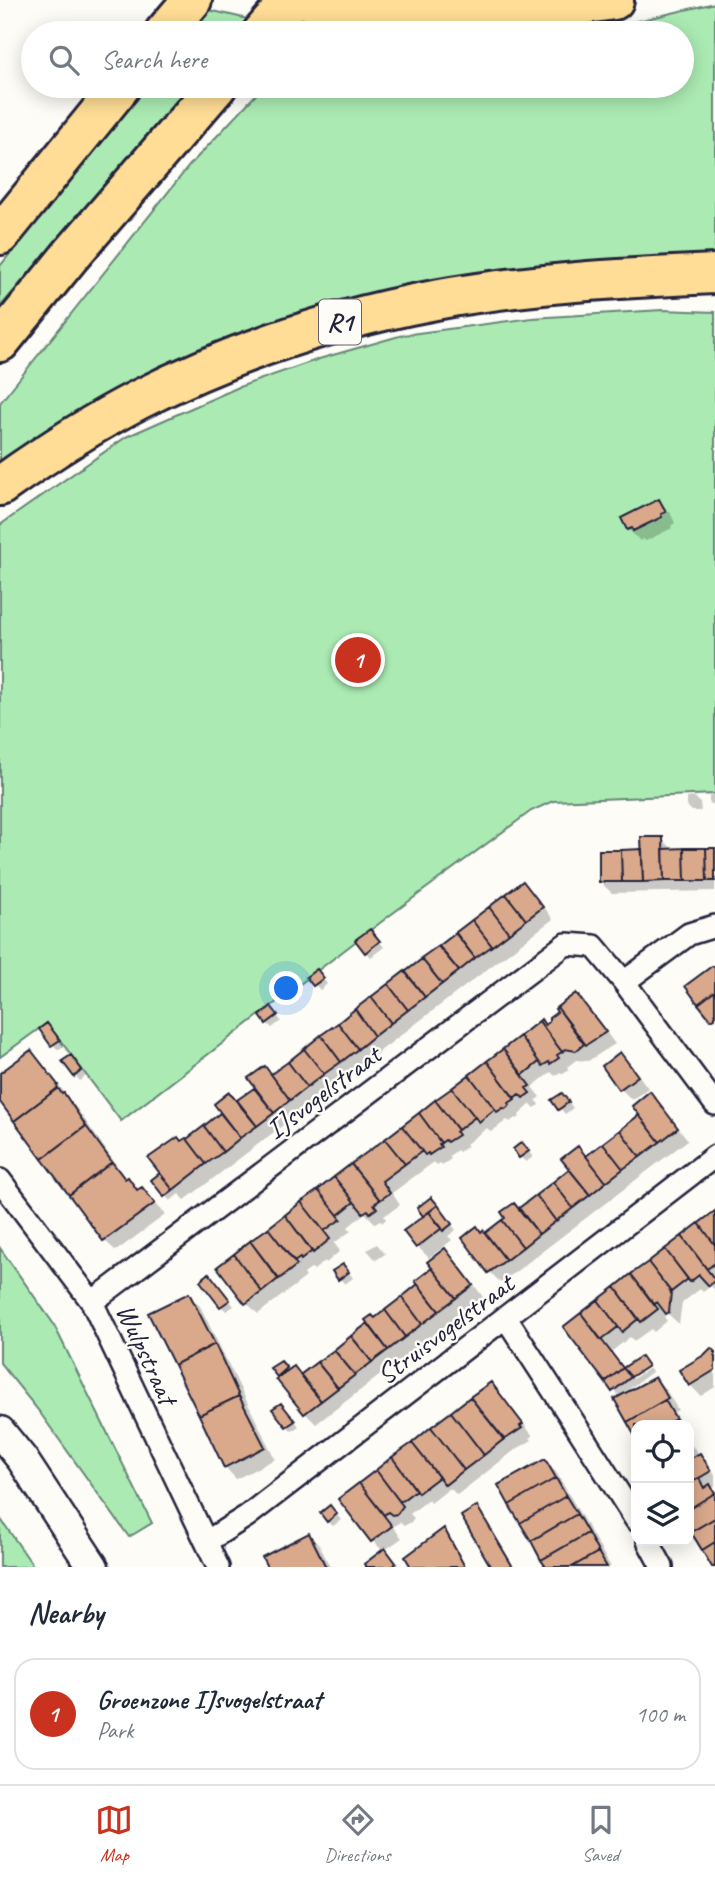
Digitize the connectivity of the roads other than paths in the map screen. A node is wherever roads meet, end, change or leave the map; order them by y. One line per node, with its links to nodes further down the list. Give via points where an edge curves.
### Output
1 (192, 0): 5 (highway)
2 (291, 0): 6 (highway)
3 (307, 0): 4 (highway, via 412,12 474,13)
4 (614, 0)
5 (174, 21)
6 (273, 21)
7 (111, 98): 9 (highway)
8 (208, 98): 11 (highway)
9 (0, 235)
10 (715, 274): 12 (highway, R1, via 503,290 437,299 322,327 231,358 138,400)
11 (0, 342)
12 (0, 486)
13 (715, 926): 14 (street, via 689,934)
14 (624, 982): 15 (street); 18 (street, IJsvogelstraat, via 594,946 566,944)
15 (715, 1104)
16 (715, 1156): 19 (street, Struisvogelstraat)
17 (0, 1180): 18 (street, Wulpstraat)
18 (92, 1303): 22 (street, Wulpstraat)
19 (506, 1318): 21 (street); 22 (street, Struisvogelstraat, via 247,1516)
20 (0, 1432): 24 (street)
21 (631, 1512)
22 (206, 1542): 25 (street, Wulpstraat)
23 (651, 1546): 26 (street)
24 (93, 1567)
25 (218, 1567)
26 (662, 1567)

